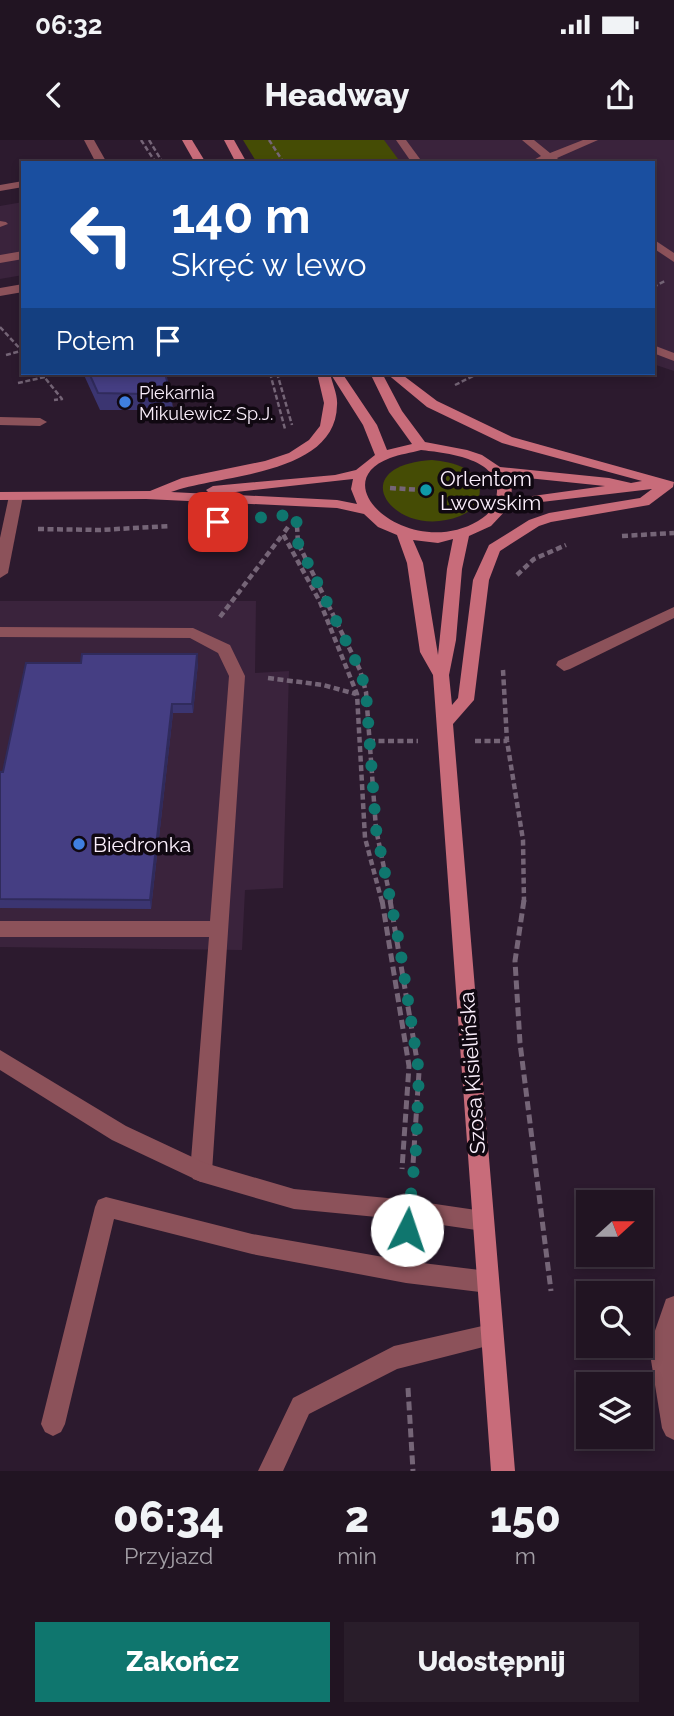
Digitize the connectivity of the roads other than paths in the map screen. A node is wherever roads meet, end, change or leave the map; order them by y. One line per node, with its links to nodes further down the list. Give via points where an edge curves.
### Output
1 (89, 140): 8 (street)
2 (187, 140): 9 (street)
3 (229, 140): 10 (street)
4 (401, 140): 11 (street)
5 (527, 140): 7 (street)
6 (593, 140): 7 (street)
7 (554, 160)
8 (101, 161)
9 (200, 161)
10 (241, 161)
11 (417, 161)
12 (21, 184): 13 (street)
13 (0, 188)
14 (655, 244): 16 (street)
15 (21, 255): 17 (street)
16 (674, 258)
17 (0, 259)
18 (21, 288): 19 (street)
19 (0, 292)
20 (655, 350): 21 (street)
21 (674, 357)
22 (324, 375): 34 (street, via 331,411 324,433 311,447 282,461)
23 (337, 375): 29 (street, via 370,425)
24 (377, 375): 28 (street)
25 (395, 375): 32 (street, via 432,404 507,440)
26 (0, 422): 27 (street)
27 (40, 422)
28 (421, 446): 29 (street); 30 (street, via 466,452)
29 (382, 456): 31 (street)
30 (495, 470): 33 (street); 37 (street, via 505,488)
31 (362, 474): 34 (street); 38 (street, via 357,487)
32 (671, 484): 33 (street); 46 (street, via 644,502 549,518 494,548 481,580 466,700)
33 (628, 486): 37 (street)
34 (146, 495): 36 (street); 38 (street, via 337,504)
35 (0, 496): 36 (street)
36 (16, 496): 41 (street)
37 (502, 506): 40 (street, via 494,518)
38 (365, 510): 39 (street)
39 (403, 533): 40 (street); 45 (street, Szosa Kisielińska, via 415,563 428,652)
40 (462, 534): 45 (street, Szosa Kisielińska, via 450,584 448,652)
41 (0, 573)
42 (674, 612): 44 (street)
43 (0, 632): 48 (street, via 194,633 224,649 237,676)
44 (564, 666)
45 (441, 675): 46 (street, Szosa Kisielińska)
46 (445, 722): 51 (street, Szosa Kisielińska)
47 (0, 929): 48 (street)
48 (219, 929): 50 (street)
49 (0, 1059): 50 (street, via 119,1133)
50 (201, 1172): 51 (street, via 295,1199)
51 (483, 1221): 52 (street, Szosa Kisielińska)
52 (488, 1282): 54 (street, Szosa Kisielińska); 55 (street, via 252,1244 106,1207)
53 (674, 1307): 56 (street, via 662,1348)
54 (491, 1335): 57 (street, via 394,1357 302,1406); 58 (street, Szosa Kisielińska)
55 (53, 1424)
56 (674, 1428)
57 (271, 1471)
58 (503, 1471)

